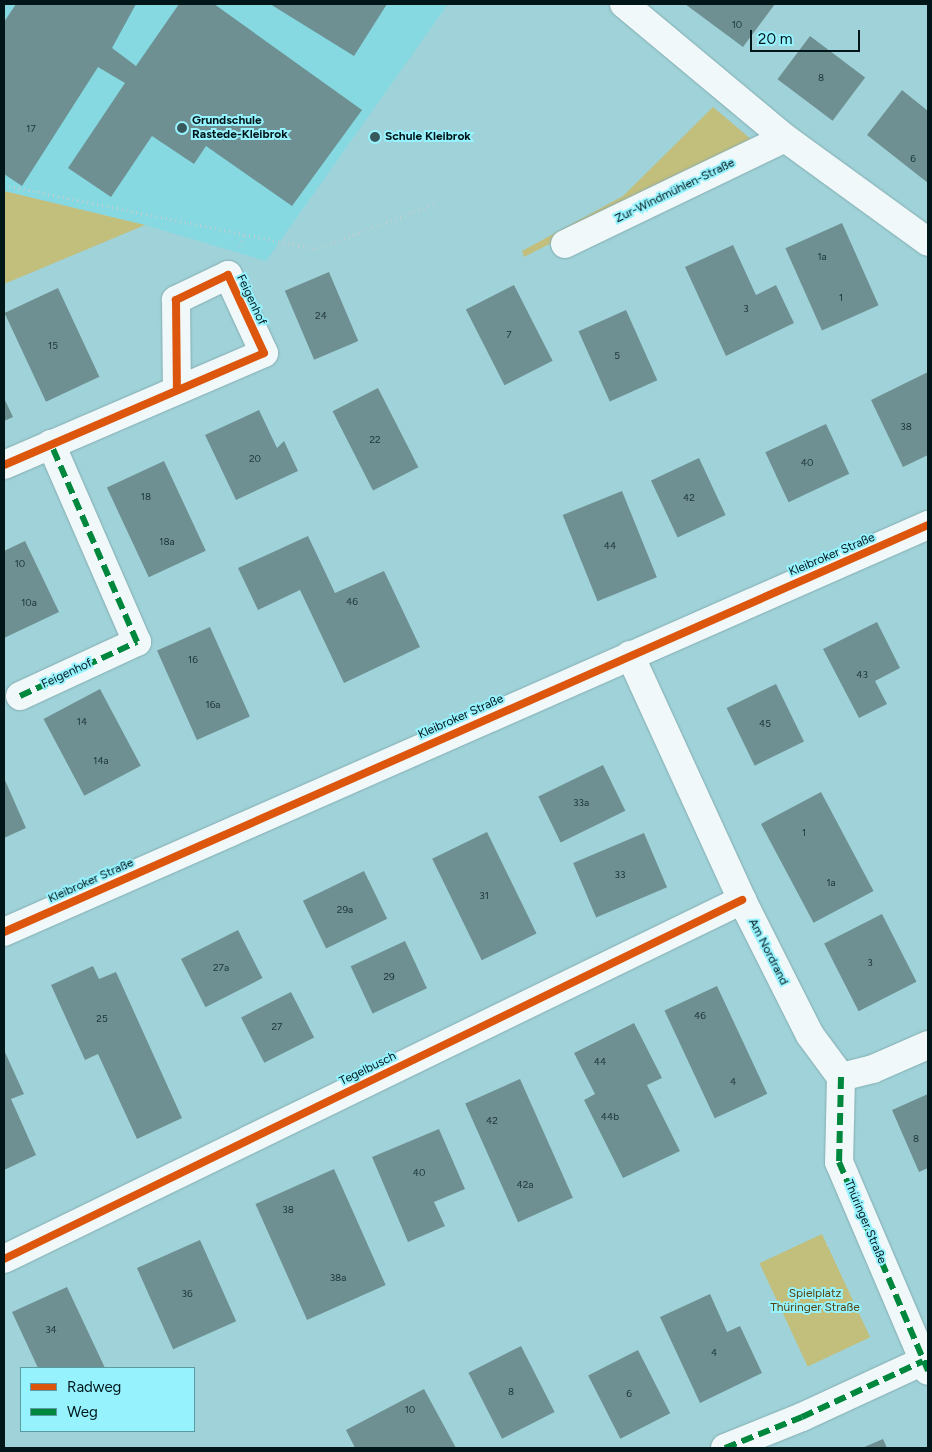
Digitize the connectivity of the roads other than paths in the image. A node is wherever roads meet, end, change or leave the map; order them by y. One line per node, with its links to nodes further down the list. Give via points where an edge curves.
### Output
1 (624, 4): 2 (street)
2 (785, 138): 3 (street); 4 (street, Zur-Windmühlen-Straße)
3 (928, 242)
4 (565, 244)
5 (177, 389): 6 (street)
6 (51, 444): 7 (street); 10 (street, Feigenhof, via 136,642)
7 (4, 465)
8 (928, 525): 9 (street, Kleibroker Straße)
9 (630, 655): 11 (street, Am Nordrand); 12 (street, Kleibroker Straße)
10 (20, 696)
11 (742, 900): 14 (street, Am Nordrand, via 810,1036); 15 (street, Tegelbusch)
12 (4, 932)
13 (928, 1045): 14 (street, via 873,1068)
14 (841, 1077): 16 (street, Thüringer Straße, via 839,1162)
15 (4, 1259)
16 (926, 1366): 17 (street, Thüringer Straße)
17 (725, 1448)

